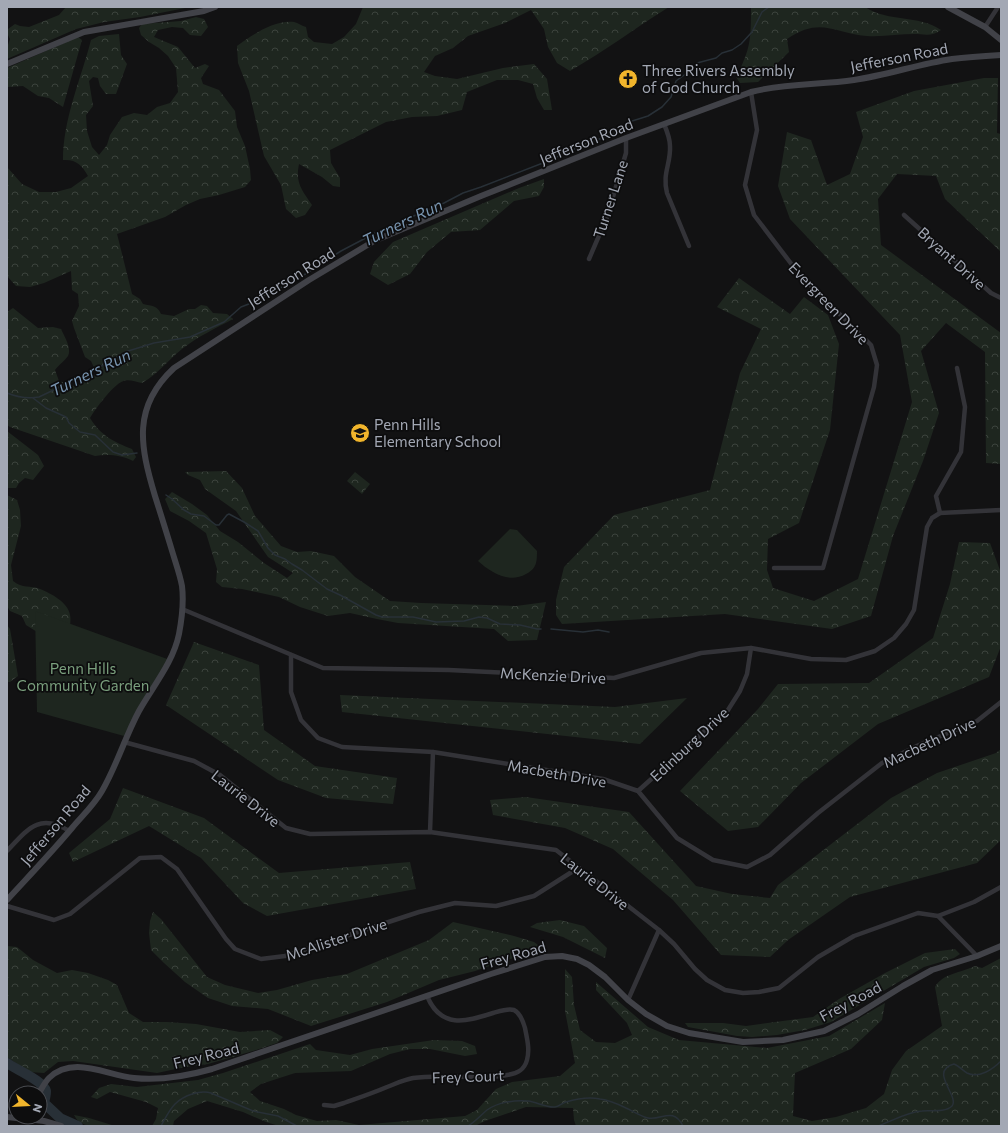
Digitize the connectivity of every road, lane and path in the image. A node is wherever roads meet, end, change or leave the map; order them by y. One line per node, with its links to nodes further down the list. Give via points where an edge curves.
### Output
1 (215, 7): 7 (street, via 84,32)
2 (948, 7): 4 (street)
3 (998, 7): 4 (street)
4 (985, 27): 5 (street)
5 (1001, 40)
6 (1001, 55): 8 (street, Jefferson Road, via 951,59 856,80 786,85)
7 (7, 64)
8 (751, 92): 9 (street, Jefferson Road); 18 (street, Evergreen Drive, via 757,130 745,184 754,215 799,274 871,345 877,365 874,387 823,568)
9 (664, 124): 10 (street, Jefferson Road); 12 (street, via 670,147 665,174 667,193)
10 (626, 138): 13 (street, Turner Lane, via 626,153 607,217); 19 (street, Jefferson Road, via 450,208 374,242 309,280 191,356 165,376 147,407 142,439 152,486 180,576 183,592)
11 (904, 215): 14 (street, Bryant Drive, via 991,293)
12 (689, 246)
13 (589, 259)
14 (1001, 298)
15 (957, 368): 17 (street, via 965,407 961,452 936,496)
16 (1001, 510): 17 (street)
17 (940, 513): 20 (street, McKenzie Drive, via 932,518 927,527 914,610 894,638 875,651 846,660 811,659)
18 (774, 568)
19 (182, 609): 21 (street, McKenzie Drive); 23 (street, Jefferson Road, via 174,650)
20 (751, 648): 21 (street, McKenzie Drive, via 702,653 614,678 449,670 323,668); 25 (street, Edinburg Drive, via 747,674 728,710)
21 (290, 655): 24 (street, Macbeth Drive, via 291,692 301,720 318,738 342,747)
22 (1001, 702): 25 (street, Macbeth Drive, via 977,721 882,763 770,855 748,867 713,860 677,838)
23 (124, 742): 26 (street, Jefferson Road, via 102,791); 27 (street, Laurie Drive, via 194,761 220,774 286,828 310,834)
24 (433, 752): 25 (street, Macbeth Drive, via 603,779); 27 (street)
25 (638, 791)
26 (69, 831): 28 (street, via 54,824 39,824 25,832); 31 (street, Jefferson Road)
27 (430, 832): 29 (street, Laurie Drive, via 556,850)
28 (7, 851)
29 (578, 868): 32 (street, McAlister Drive, via 534,896 496,906 455,903 419,912 285,956 261,959 235,949 177,869 161,857 140,858 70,914 54,920); 34 (street, Laurie Drive)
30 (1001, 887): 33 (street, via 974,902)
31 (7, 900)
32 (7, 906)
33 (938, 916): 34 (street, Laurie Drive, via 918,913 854,936 818,957 779,988 748,993 725,990 707,980); 36 (street)
34 (659, 930): 38 (street)
35 (1001, 946): 36 (street, Frey Road)
36 (977, 956): 38 (street, Frey Road, via 932,970 824,1031 783,1040 743,1042 689,1033 668,1026)
37 (427, 996): 38 (street, Frey Road, via 544,957 562,956 589,965 606,977); 39 (street, Frey Road, via 199,1073 144,1079 75,1067 62,1069); 40 (street, Frey Court, via 434,1009 452,1019 468,1020 502,1010 516,1011 524,1022 528,1042 526,1065 519,1072 503,1076 413,1078 344,1103)
38 (628, 1000)
39 (44, 1085)
40 (324, 1105)
41 (48, 1122): 42 (street)
42 (61, 1126)

